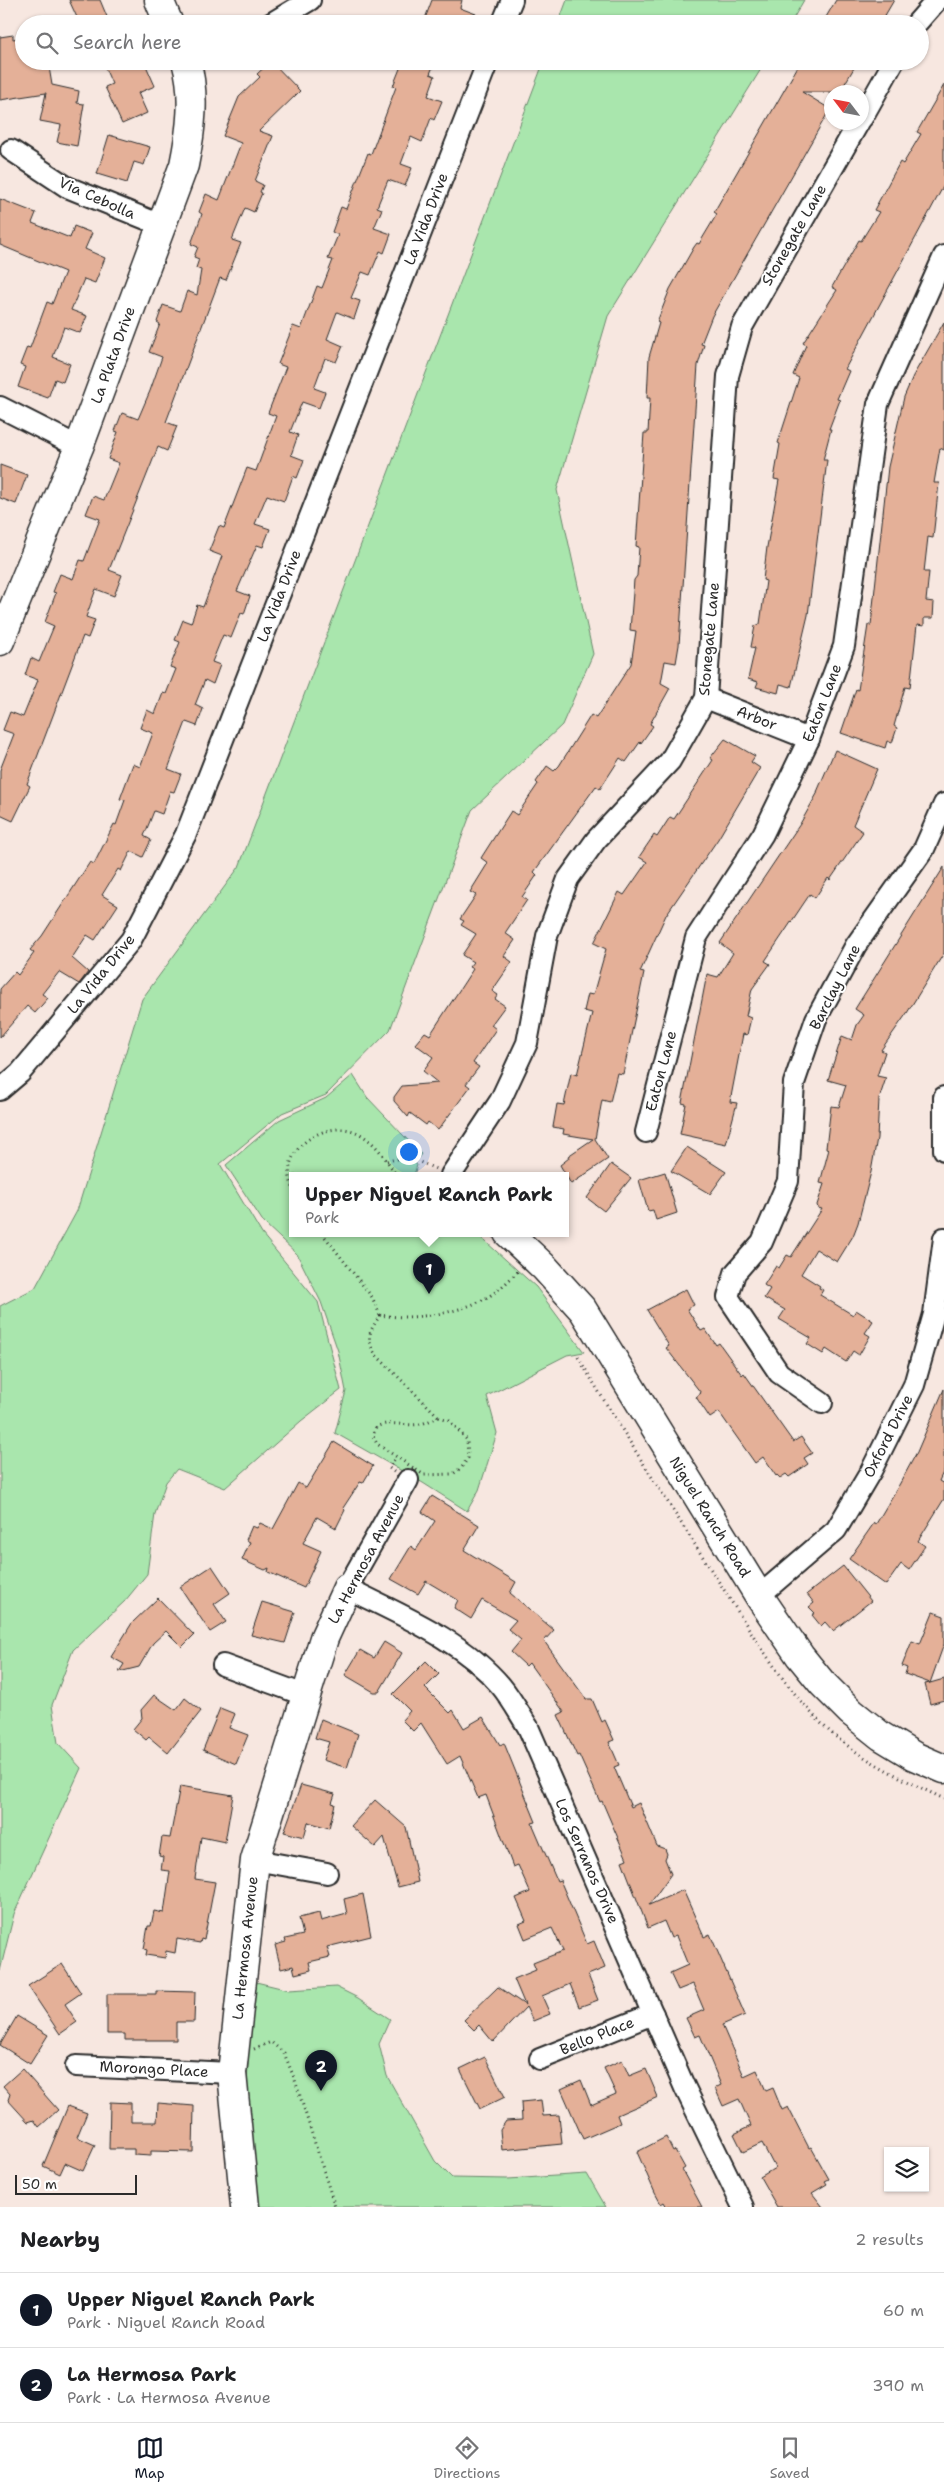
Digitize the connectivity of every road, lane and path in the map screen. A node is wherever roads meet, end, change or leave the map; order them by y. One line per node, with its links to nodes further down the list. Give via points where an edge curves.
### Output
1 (159, 0): 5 (street)
2 (310, 0): 6 (street)
3 (512, 0): 7 (street)
4 (938, 0): 8 (street)
5 (165, 15)
6 (285, 15)
7 (506, 15)
8 (924, 15)
9 (189, 70): 15 (street, La Plata Drive, via 191,130 184,164)
10 (484, 70): 23 (street, La Vida Drive, via 186,834 131,940 20,1074)
11 (889, 70): 12 (street)
12 (869, 106)
13 (854, 130): 20 (street, Stonegate Lane, via 742,327 728,376)
14 (11, 150): 15 (street, Via Cebolla, via 67,187)
15 (161, 225): 18 (street, La Plata Drive)
16 (944, 256): 21 (street, Eaton Lane, via 878,404 844,646)
17 (0, 407): 18 (street)
18 (79, 447): 19 (street, La Plata Drive)
19 (0, 641)
20 (706, 698): 21 (street, Arbor); 31 (street, Stonegate Lane, via 670,761 596,840 568,879 547,936 527,1043 500,1100)
21 (809, 739): 25 (street, Eaton Lane, via 763,834 696,938)
22 (944, 804): 37 (street, Barclay Lane, via 924,849 856,944 816,1019 794,1084 788,1181 762,1242 735,1272 728,1297 779,1373)
23 (0, 1090)
24 (944, 1097): 26 (street)
25 (646, 1132)
26 (944, 1150)
27 (387, 1161): 28 (path, via 377,1146 359,1133 343,1129 321,1133 302,1143 294,1154); 29 (path); 30 (path, via 408,1157)
28 (291, 1172)
29 (394, 1172)
30 (442, 1172)
31 (447, 1172)
32 (325, 1237): 36 (path, via 372,1297)
33 (944, 1238): 41 (street, Oxford Drive, via 934,1314 914,1385 871,1471 836,1530)
34 (501, 1239): 41 (street, Niguel Ranch Road, via 545,1268 583,1310)
35 (514, 1263): 36 (path, via 520,1269 504,1286 476,1303 439,1313 396,1318)
36 (380, 1315): 38 (path, via 369,1333 369,1343 375,1354)
37 (822, 1404)
38 (439, 1417): 38 (path, via 449,1420 466,1440 468,1458 453,1474 424,1475 377,1444 373,1436 376,1426 385,1422 421,1424)
39 (408, 1480): 40 (street, La Hermosa Avenue)
40 (347, 1588): 43 (street, La Hermosa Avenue, via 324,1638); 47 (street, Los Serranos Drive, via 428,1629 472,1658 501,1686 528,1727)
41 (759, 1596): 44 (street, Niguel Ranch Road, via 800,1656 851,1712 914,1756)
42 (223, 1665): 43 (street)
43 (307, 1696): 45 (street, La Hermosa Avenue)
44 (944, 1769)
45 (255, 1860): 46 (street); 49 (street, La Hermosa Avenue)
46 (327, 1872)
47 (653, 2014): 48 (street, Bello Place); 53 (street, Los Serranos Drive, via 684,2088)
48 (540, 2059)
49 (233, 2062): 50 (street, Morongo Place); 51 (street, La Hermosa Avenue); 52 (path, via 271,2042 284,2053)
50 (76, 2066)
51 (245, 2207)
52 (335, 2207)
53 (743, 2207)

